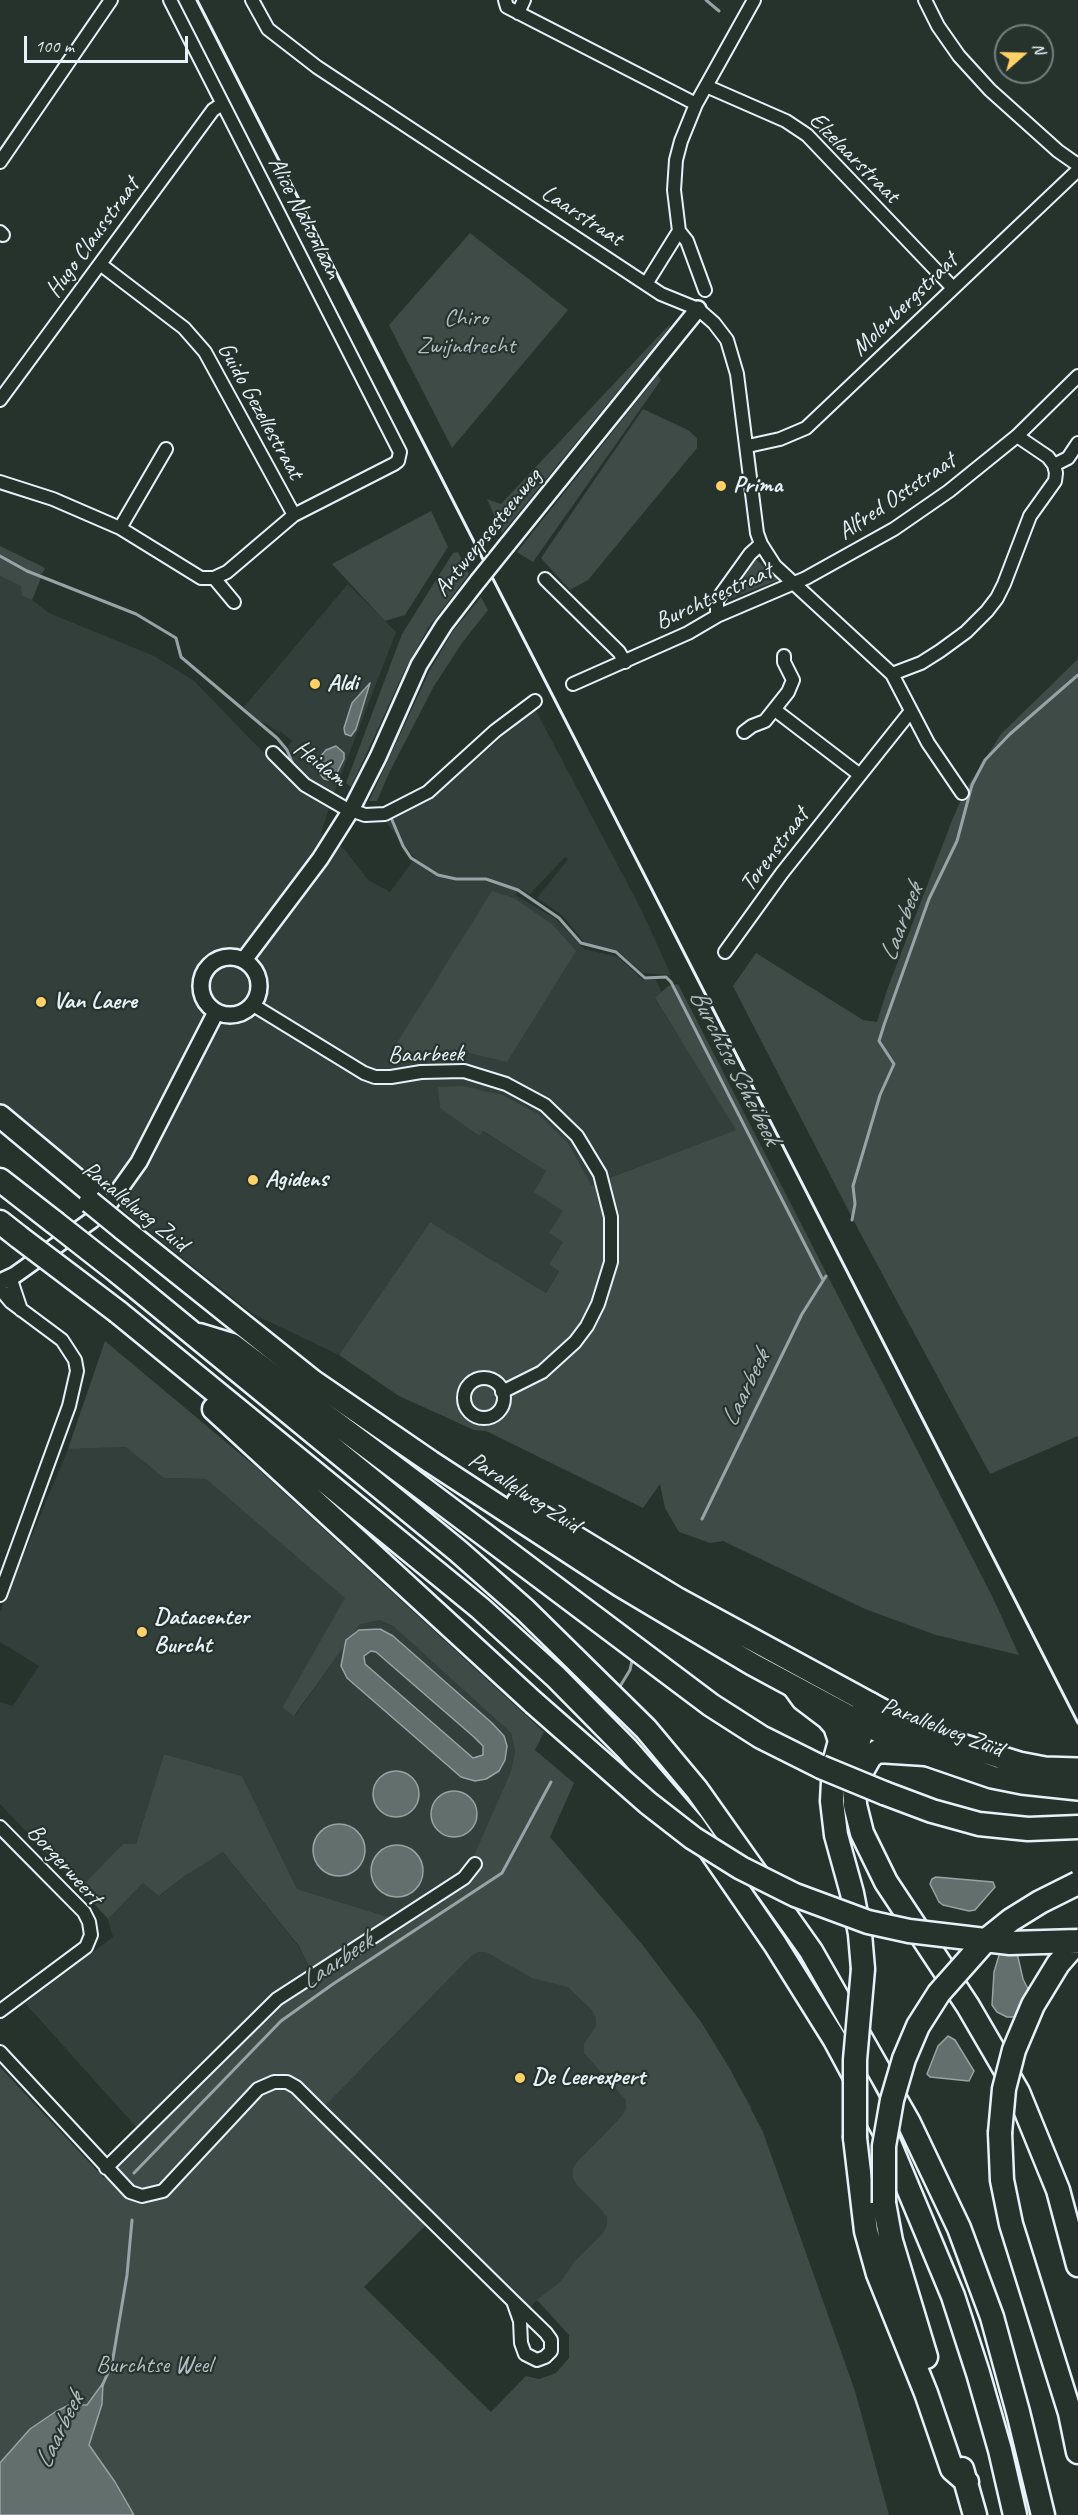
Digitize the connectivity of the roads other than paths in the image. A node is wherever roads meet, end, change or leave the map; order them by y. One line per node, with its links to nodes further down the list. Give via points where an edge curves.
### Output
1 (111, 0): 12 (street)
2 (170, 0): 10 (street, Alice Nahonlaan)
3 (252, 0): 17 (street, Laarstraat, via 268,29 293,50)
4 (505, 0): 8 (street, via 507,7)
5 (524, 0): 8 (street)
6 (754, 0): 9 (street)
7 (931, 2): 13 (street, via 938,26 959,56 990,90)
8 (518, 13): 11 (street)
9 (706, 86): 11 (street); 18 (street, Elzelaarstraat, via 786,121 807,135)
10 (222, 104): 16 (street, Hugo Clausstraat, via 213,110); 29 (street, Alice Nahonlaan, via 399,448 400,456 394,464)
11 (696, 104): 15 (street, via 676,160 674,190)
12 (0, 162)
13 (1078, 165)
14 (1078, 170): 18 (street, Molenbergstraat)
15 (679, 231): 17 (street); 19 (street, via 690,248)
16 (100, 264): 22 (street, Hugo Clausstraat); 29 (street, Guido Gezellestraat, via 184,328 205,351)
17 (646, 284): 20 (street, Laarstraat)
18 (952, 288): 25 (street, Molenbergstraat, via 806,428)
19 (705, 290)
20 (699, 309): 25 (street, Laarstraat, via 727,340 739,385); 48 (street, Antwerpsesteenweg, bridge, via 444,625 419,665 378,757)
21 (1078, 376): 23 (street, Alfred Oststraat)
22 (0, 399)
23 (1017, 436): 27 (street); 34 (street, Alfred Oststraat, via 913,517)
24 (1078, 443): 27 (street, via 1068,458)
25 (747, 446): 31 (street, Laarstraat)
26 (166, 449): 30 (street)
27 (1054, 465): 39 (street, via 1055,481 1030,516 997,598 966,632 921,663)
28 (0, 482): 30 (street, via 53,499)
29 (294, 515): 32 (street, via 227,572)
30 (120, 528): 32 (street, via 201,578)
31 (761, 544): 34 (street, Laarstraat, via 775,566); 36 (street, via 717,600)
32 (213, 578): 35 (street)
33 (545, 579): 38 (street, via 619,652)
34 (794, 583): 36 (street, Burchtsestraat); 39 (street, Burchtsestraat)
35 (234, 602)
36 (717, 616): 38 (street, Burchtsestraat)
37 (784, 656): 42 (street, via 793,680)
38 (624, 662): 40 (street, Burchtsestraat)
39 (892, 674): 43 (street, Burchtsestraat)
40 (573, 684)
41 (535, 700): 48 (street, via 428,792 385,814)
42 (775, 711): 44 (street); 46 (street)
43 (911, 711): 46 (street, Torenstraat); 47 (street, Burchtsestraat)
44 (744, 732)
45 (273, 753): 48 (street, Heidam, via 305,785)
46 (860, 775): 49 (street, Torenstraat)
47 (962, 793)
48 (347, 809): 50 (street, Antwerpsesteenweg, via 320,859)
49 (725, 952)
50 (244, 960): 51 (street, via 255,970 260,982); 52 (street, via 228,957 206,969 202,994)
51 (253, 1005): 52 (street, via 234,1016); 63 (street, Baarbeek, via 375,1077 464,1071 506,1084 545,1105 577,1136 600,1174 611,1217 611,1262 602,1294 575,1342 542,1372)
52 (216, 1012): 58 (street, via 139,1162 114,1197 92,1220)
53 (0, 1116): 56 (highway, Parallelweg Zuid)
54 (0, 1134): 56 (highway, Parallelweg Zuid)
55 (0, 1180): 61 (highway, bridge)
56 (93, 1199): 65 (highway, Parallelweg Zuid, bridge, via 314,1381 431,1462)
57 (0, 1222): 62 (highway, bridge)
58 (5, 1280): 60 (street)
59 (0, 1289): 60 (street)
60 (22, 1311): 64 (street, via 62,1340 75,1360 77,1375)
61 (186, 1331): 75 (highway, bridge, via 232,1345 711,1705 751,1730 821,1767 932,1811 979,1824); 88 (highway, via 525,1610 646,1729 710,1807 812,1951 909,2123 959,2228 992,2317)
62 (166, 1350): 78 (highway, bridge, via 198,1395 534,1703 693,1838 795,1895 868,1922 1010,1943); 87 (highway, via 480,1608 627,1749 693,1825 764,1927 835,2040 885,2133 957,2307 1000,2450)
63 (502, 1392)
64 (0, 1595)
65 (674, 1607): 66 (highway, Parallelweg Zuid); 67 (highway, Parallelweg Zuid)
66 (795, 1688): 67 (highway, Parallelweg Zuid); 68 (highway, via 835,1726)
67 (863, 1717): 68 (highway); 69 (highway, via 874,1716 938,1745); 70 (highway, Parallelweg Zuid); 73 (highway, via 854,1771)
68 (840, 1741): 85 (highway, bridge, via 834,1763 832,1801 836,1835 858,1924 862,1969 855,2060 855,2138 862,2205 874,2263 952,2469)
69 (956, 1745): 71 (highway, Parallelweg Zuid, via 1019,1763)
70 (925, 1754): 72 (highway, Parallelweg Zuid, via 992,1777); 73 (highway, via 879,1751 870,1757 862,1771)
71 (1078, 1769)
72 (1078, 1789)
73 (855, 1805): 82 (highway, via 862,1833 886,1882 968,2006 1018,2092 1058,2190)
74 (0, 1827): 79 (street, Borgerweert, via 84,1912 91,1935 86,1947)
75 (1077, 1828)
76 (475, 1864): 81 (street, via 464,1878 277,1999)
77 (1078, 1883): 85 (highway, bridge, via 1011,1920 986,1940 939,1993 904,2059 892,2100 884,2146 884,2203 891,2241)
78 (1078, 1941): 84 (highway, bridge, via 1039,1994 1018,2041 1004,2089 1000,2133 1002,2180 1011,2224 1070,2413)
79 (0, 2011)
80 (0, 2052): 81 (street)
81 (106, 2168): 83 (street, via 130,2192 142,2196 163,2192 258,2089 274,2082 287,2082)
82 (1078, 2265)
83 (513, 2301)
84 (1078, 2452)
85 (967, 2482): 86 (highway)
86 (975, 2515)
87 (1015, 2515)
88 (1043, 2515)

